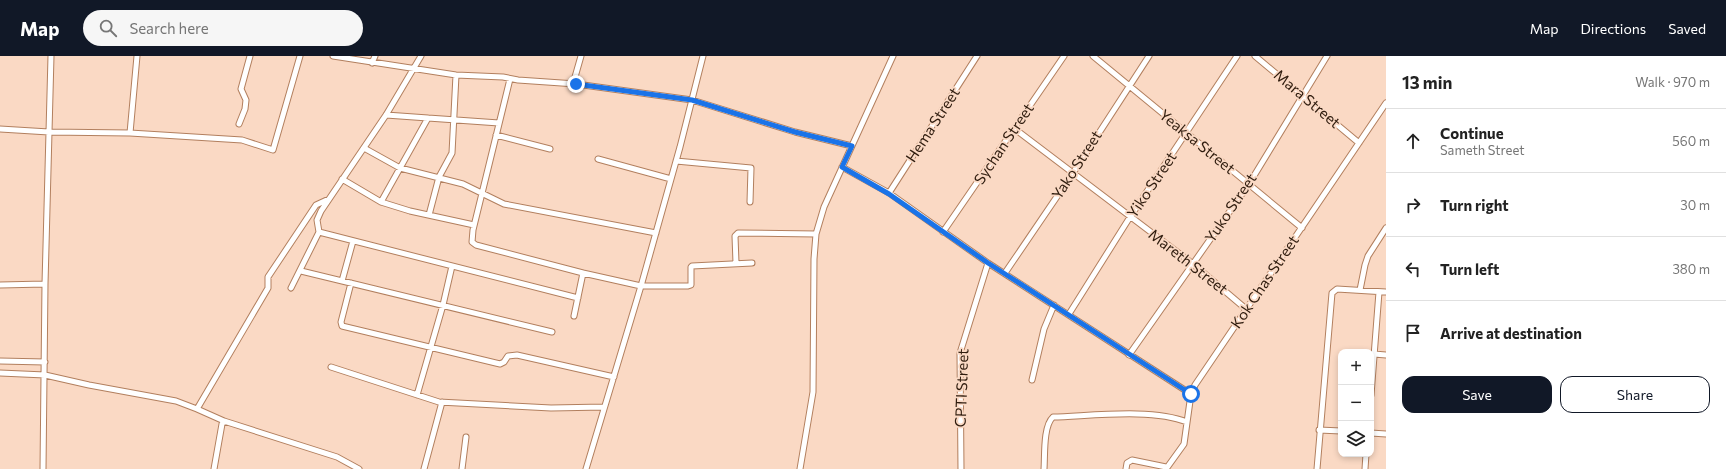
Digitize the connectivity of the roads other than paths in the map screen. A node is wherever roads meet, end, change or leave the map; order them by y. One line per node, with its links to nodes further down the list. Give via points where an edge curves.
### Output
1 (51, 56): 34 (street)
2 (137, 56): 35 (street)
3 (250, 56): 31 (street, via 241,89 246,100)
4 (300, 56): 35 (street, via 273,150 242,140)
5 (333, 56): 18 (street)
6 (375, 56): 18 (street)
7 (421, 56): 19 (street)
8 (581, 56): 22 (street)
9 (703, 56): 25 (street)
10 (893, 56): 39 (street)
11 (977, 56): 52 (street, Hema Street)
12 (1064, 56): 33 (street, Sychan Street)
13 (1092, 56): 23 (street, Yeaksa Street)
14 (1149, 56): 23 (street, Yako Street)
15 (1237, 56): 36 (street, Yiko Street)
16 (1255, 56): 24 (street, Mara Street)
17 (1327, 56): 24 (street, Yuko Street)
18 (372, 63): 19 (street)
19 (413, 70): 20 (street); 27 (street)
20 (456, 75): 21 (street); 29 (street)
21 (510, 79): 22 (street); 30 (street)
22 (573, 84): 25 (street)
23 (1129, 86): 36 (street, Yeaksa Street); 46 (street, Yako Street)
24 (1303, 96): 38 (street, Mara Street); 50 (street, Yuko Street)
25 (692, 100): 39 (street, via 795,132); 43 (street)
26 (1386, 103): 38 (street, Kok Chas Street)
27 (386, 115): 28 (street); 40 (street)
28 (428, 118): 29 (street); 45 (street)
29 (454, 120): 30 (street); 47 (street, via 452,153)
30 (499, 123): 37 (street)
31 (239, 124)
32 (0, 129): 34 (street)
33 (1015, 129): 46 (street, Mareth Street); 62 (street, Sychan Street)
34 (49, 132): 35 (street); 76 (street)
35 (130, 133)
36 (1186, 134): 50 (street, Yeaksa Street); 57 (street, Yiko Street)
37 (496, 135): 41 (street); 51 (street)
38 (1359, 143): 59 (street, Kok Chas Street)
39 (852, 146): 44 (street)
40 (364, 148): 45 (street); 48 (street)
41 (550, 149)
42 (598, 159): 49 (street)
43 (676, 161): 49 (street); 55 (street, via 751,168)
44 (842, 167): 52 (street); 64 (street, via 824,207)
45 (400, 168): 47 (street); 54 (street)
46 (1073, 173): 57 (street, Mareth Street); 73 (street, Yako Street)
47 (439, 177): 51 (street); 56 (street)
48 (342, 179): 53 (street); 54 (street)
49 (671, 179): 63 (street)
50 (1248, 184): 59 (street, Yeaksa Street); 69 (street, Yuko Street)
51 (482, 193): 58 (street); 63 (street, via 504,204)
52 (889, 194): 62 (street)
53 (329, 199): 61 (street, via 318,216); 105 (street, via 316,205 268,277 268,288)
54 (381, 202): 56 (street)
55 (750, 202)
56 (429, 215): 58 (street)
57 (1130, 217): 69 (street, Mareth Street); 87 (street, Yiko Street)
58 (474, 225): 72 (street, via 472,242 476,245)
59 (1302, 228): 86 (street, Kok Chas Street)
60 (1386, 228): 80 (street, via 1368,256)
61 (319, 232): 65 (street); 71 (street)
62 (943, 232): 68 (street)
63 (656, 233): 78 (street)
64 (816, 234): 66 (street, via 738,233 735,236); 121 (street, via 813,392)
65 (353, 241): 70 (street); 74 (street)
66 (736, 263): 67 (street); 78 (street, via 692,266 691,282 688,286)
67 (752, 263)
68 (988, 263): 73 (street); 122 (street, CPTI Street, via 960,353)
69 (1193, 264): 86 (street, Mareth Street); 92 (street, Yuko Street)
70 (452, 266): 83 (street); 84 (street)
71 (301, 270): 74 (street); 79 (street)
72 (583, 272): 78 (street); 83 (street)
73 (1005, 273): 85 (street)
74 (342, 281): 75 (street)
75 (351, 283): 84 (street); 90 (street, via 342,326)
76 (45, 284): 77 (street); 95 (street)
77 (0, 285)
78 (641, 286): 99 (street)
79 (292, 288)
80 (1360, 290): 81 (street); 108 (street, via 1337,289 1332,294)
81 (1379, 292): 82 (street); 91 (street)
82 (1386, 292)
83 (578, 298): 88 (street)
84 (443, 305): 89 (street); 90 (street)
85 (1054, 305): 87 (street); 100 (street, via 1044,329)
86 (1246, 309): 101 (street, Kok Chas Street)
87 (1069, 314): 92 (street)
88 (574, 316)
89 (552, 332)
90 (430, 348): 99 (street, via 500,364 508,356 517,354); 102 (street)
91 (1374, 354): 93 (street)
92 (1129, 355): 101 (street)
93 (1386, 355)
94 (0, 361): 95 (street)
95 (45, 362): 98 (street)
96 (331, 367): 102 (street)
97 (0, 373): 98 (street)
98 (45, 375): 105 (street, via 176,400); 115 (street)
99 (614, 377): 104 (street)
100 (1032, 380)
101 (1191, 394): 107 (street, Kok Chas Street)
102 (417, 395): 103 (street)
103 (442, 402): 104 (street); 118 (street)
104 (604, 408): 120 (street)
105 (197, 409): 106 (street)
106 (224, 421): 116 (street); 117 (street, via 337,457)
107 (1188, 422): 114 (street, Kok Chas Street, via 1184,444); 123 (street, via 1176,417 1146,414 1053,417 1049,420 1045,439)
108 (1319, 430): 109 (street); 125 (street)
109 (1338, 431)
110 (1374, 432): 111 (street)
111 (1386, 434)
112 (466, 437): 119 (street)
113 (1366, 457): 126 (street)
114 (1166, 468): 124 (street, via 1132,460 1127,463)
115 (43, 469)
116 (214, 469)
117 (359, 469)
118 (424, 469)
119 (462, 469)
120 (586, 469)
121 (800, 469)
122 (961, 469)
123 (1044, 469)
124 (1126, 469)
125 (1317, 469)
126 (1365, 469)

